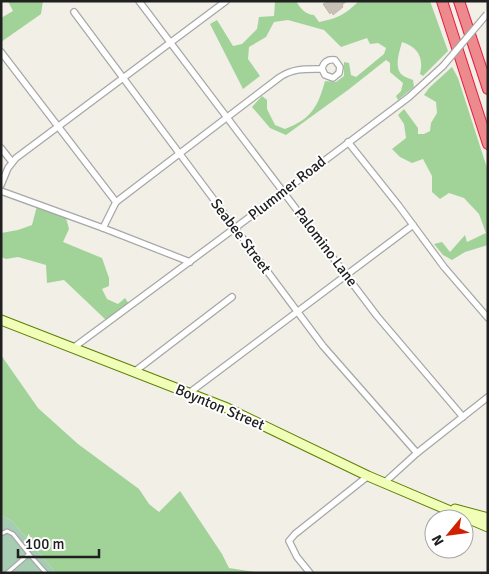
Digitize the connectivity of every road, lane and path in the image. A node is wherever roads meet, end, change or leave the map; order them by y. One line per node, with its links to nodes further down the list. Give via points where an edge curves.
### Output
1 (139, 1): 7 (street, Palomino Lane)
2 (226, 1): 7 (street)
3 (442, 1): 14 (highway)
4 (459, 1): 11 (highway)
5 (74, 12): 10 (street, Seabee Street)
6 (488, 14): 15 (street, Plummer Road, bridge, via 443,66 409,97)
7 (171, 43): 10 (street); 12 (street, Palomino Lane)
8 (1, 52): 13 (street)
9 (322, 69): 12 (street, via 298,69 286,73)
10 (124, 78): 13 (street); 17 (street, Seabee Street)
11 (488, 89)
12 (227, 117): 17 (street); 21 (street, Palomino Lane)
13 (59, 127): 18 (street); 22 (street)
14 (487, 137)
15 (348, 142): 21 (street, Plummer Road); 23 (street)
16 (1, 148): 18 (street)
17 (180, 154): 22 (street); 25 (street, Seabee Street)
18 (12, 162): 19 (street)
19 (1, 185)
20 (1, 191): 24 (street)
21 (284, 191): 25 (street, Plummer Road); 27 (street, Palomino Lane)
22 (116, 202): 24 (street)
23 (413, 225): 27 (street); 30 (street)
24 (103, 228): 26 (street)
25 (235, 228): 26 (street, Plummer Road); 29 (street, Seabee Street)
26 (190, 262): 32 (street, Plummer Road)
27 (347, 274): 29 (street); 36 (street, Palomino Lane, via 383,323)
28 (232, 297): 33 (street)
29 (298, 312): 34 (street); 37 (street, Seabee Street, via 339,365)
30 (488, 318)
31 (1, 320): 32 (street, Boynton Street)
32 (73, 348): 33 (street, Boynton Street)
33 (134, 372): 34 (street, Boynton Street)
34 (189, 393): 38 (street, Boynton Street, via 256,421)
35 (488, 398): 36 (street)
36 (463, 417): 37 (street)
37 (417, 453): 39 (street)
38 (368, 476): 39 (street, Boynton Street); 47 (street, via 289,541)
39 (384, 482): 40 (street, Boynton Street)
40 (435, 504): 41 (street, Boynton Street); 42 (street, Boynton Street)
41 (488, 518)
42 (488, 527)
43 (1, 534): 44 (lane, via 13,534)
44 (29, 554): 45 (lane); 46 (lane)
45 (7, 573)
46 (46, 573)
47 (310, 573)

